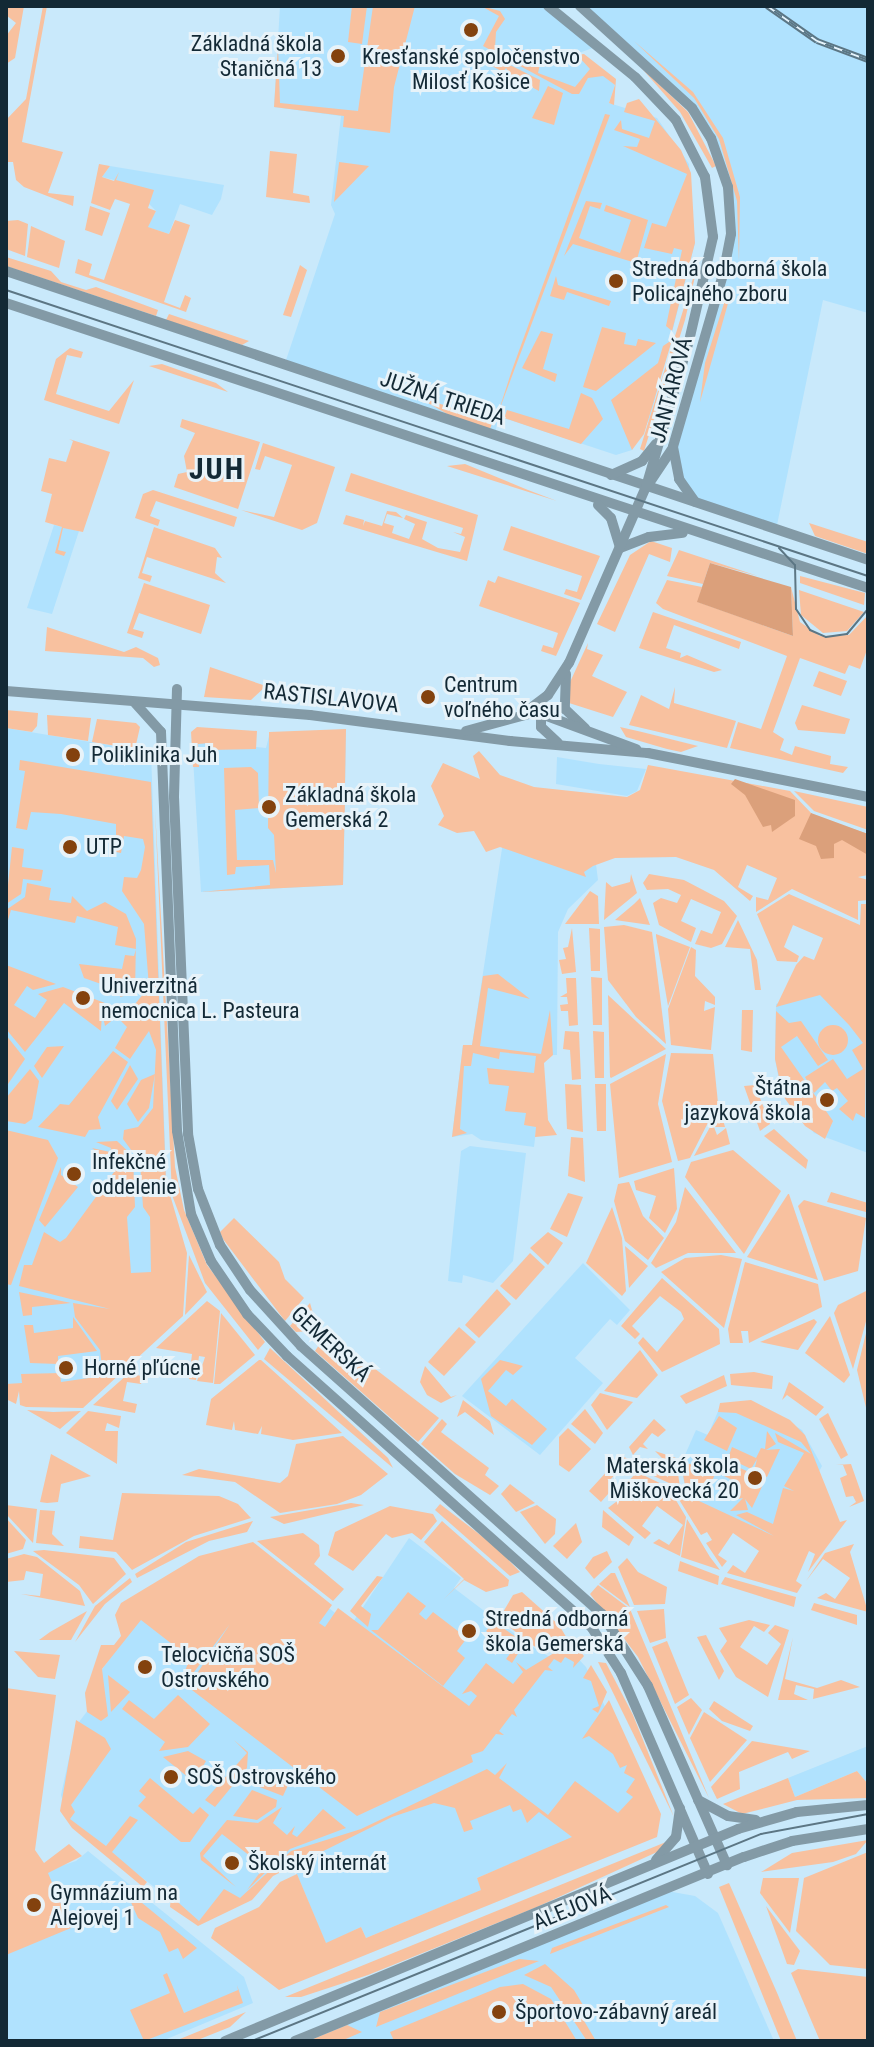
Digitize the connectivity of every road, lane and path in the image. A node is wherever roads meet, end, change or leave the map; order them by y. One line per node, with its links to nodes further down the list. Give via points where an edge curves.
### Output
1 (548, 6): 5 (street, JANTÁROVÁ, via 661,101 688,137 705,177 712,216 708,267)
2 (580, 6): 6 (street, JANTÁROVÁ, via 692,108 711,138 728,187 731,234 724,271)
3 (6, 271): 7 (street, JUŽNÁ TRIEDA)
4 (6, 303): 9 (street, JUŽNÁ TRIEDA)
5 (665, 429): 7 (street, JANTÁROVÁ, via 642,461); 8 (street, JANTÁROVÁ)
6 (673, 447): 8 (street, via 658,477); 10 (street, JANTÁROVÁ, via 679,479)
7 (611, 475): 8 (street, JUŽNÁ TRIEDA)
8 (646, 487): 10 (street, JUŽNÁ TRIEDA); 11 (street, RASTISLAVOVA)
9 (593, 501): 11 (street, JUŽNÁ TRIEDA); 13 (street, via 611,518)
10 (697, 503): 14 (street, JUŽNÁ TRIEDA)
11 (634, 514): 12 (street, JUŽNÁ TRIEDA); 13 (street, RASTISLAVOVA)
12 (695, 534): 13 (street, via 663,534); 15 (street, JUŽNÁ TRIEDA)
13 (620, 548): 16 (street, RASTISLAVOVA)
14 (868, 560)
15 (868, 588)
16 (569, 663): 18 (street, RASTISLAVOVA); 26 (street, RASTISLAVOVA, via 562,694 565,709)
17 (6, 691): 19 (street, RASTISLAVOVA)
18 (548, 695): 22 (street, RASTISLAVOVA); 23 (street, RASTISLAVOVA)
19 (135, 703): 20 (street, RASTISLAVOVA); 28 (street, via 156,721)
20 (172, 706): 21 (street, RASTISLAVOVA); 21 (street, via 177,689 182,699); 24 (street, GEMERSKÁ)
21 (202, 709): 24 (street, RASTISLAVOVA); 25 (street, RASTISLAVOVA); 27 (street, via 185,719)
22 (540, 713): 23 (street, RASTISLAVOVA); 26 (street, RASTISLAVOVA); 29 (street, via 546,735)
23 (520, 716): 25 (street, RASTISLAVOVA)
24 (176, 720): 27 (street, GEMERSKÁ); 28 (street)
25 (456, 732): 29 (street, RASTISLAVOVA)
26 (601, 736): 30 (street, RASTISLAVOVA)
27 (177, 737): 32 (street, GEMERSKÁ, via 174,797 188,1134 198,1189 220,1245 250,1290 301,1346 602,1614 648,1686)
28 (161, 738): 34 (street, GEMERSKÁ, via 177,1131 188,1201 204,1245 237,1302 287,1356 592,1628 621,1673)
29 (569, 746): 30 (street, RASTISLAVOVA)
30 (648, 753): 31 (street, RASTISLAVOVA)
31 (868, 797)
32 (698, 1800): 35 (street, ALEJOVÁ, via 728,1816); 37 (street, GEMERSKÁ)
33 (868, 1805): 35 (street, ALEJOVÁ, via 806,1810)
34 (680, 1806): 38 (street, GEMERSKÁ); 41 (street, via 669,1849)
35 (762, 1821): 37 (street, ALEJOVÁ)
36 (868, 1829): 39 (street, ALEJOVÁ, via 792,1841)
37 (715, 1839): 38 (street, ALEJOVÁ); 39 (street, GEMERSKÁ)
38 (698, 1847): 40 (street, GEMERSKÁ); 41 (street, ALEJOVÁ)
39 (727, 1865): 40 (street, ALEJOVÁ)
40 (708, 1874): 43 (street, ALEJOVÁ)
41 (627, 1877): 42 (street, ALEJOVÁ)
42 (225, 2041)
43 (295, 2041)

